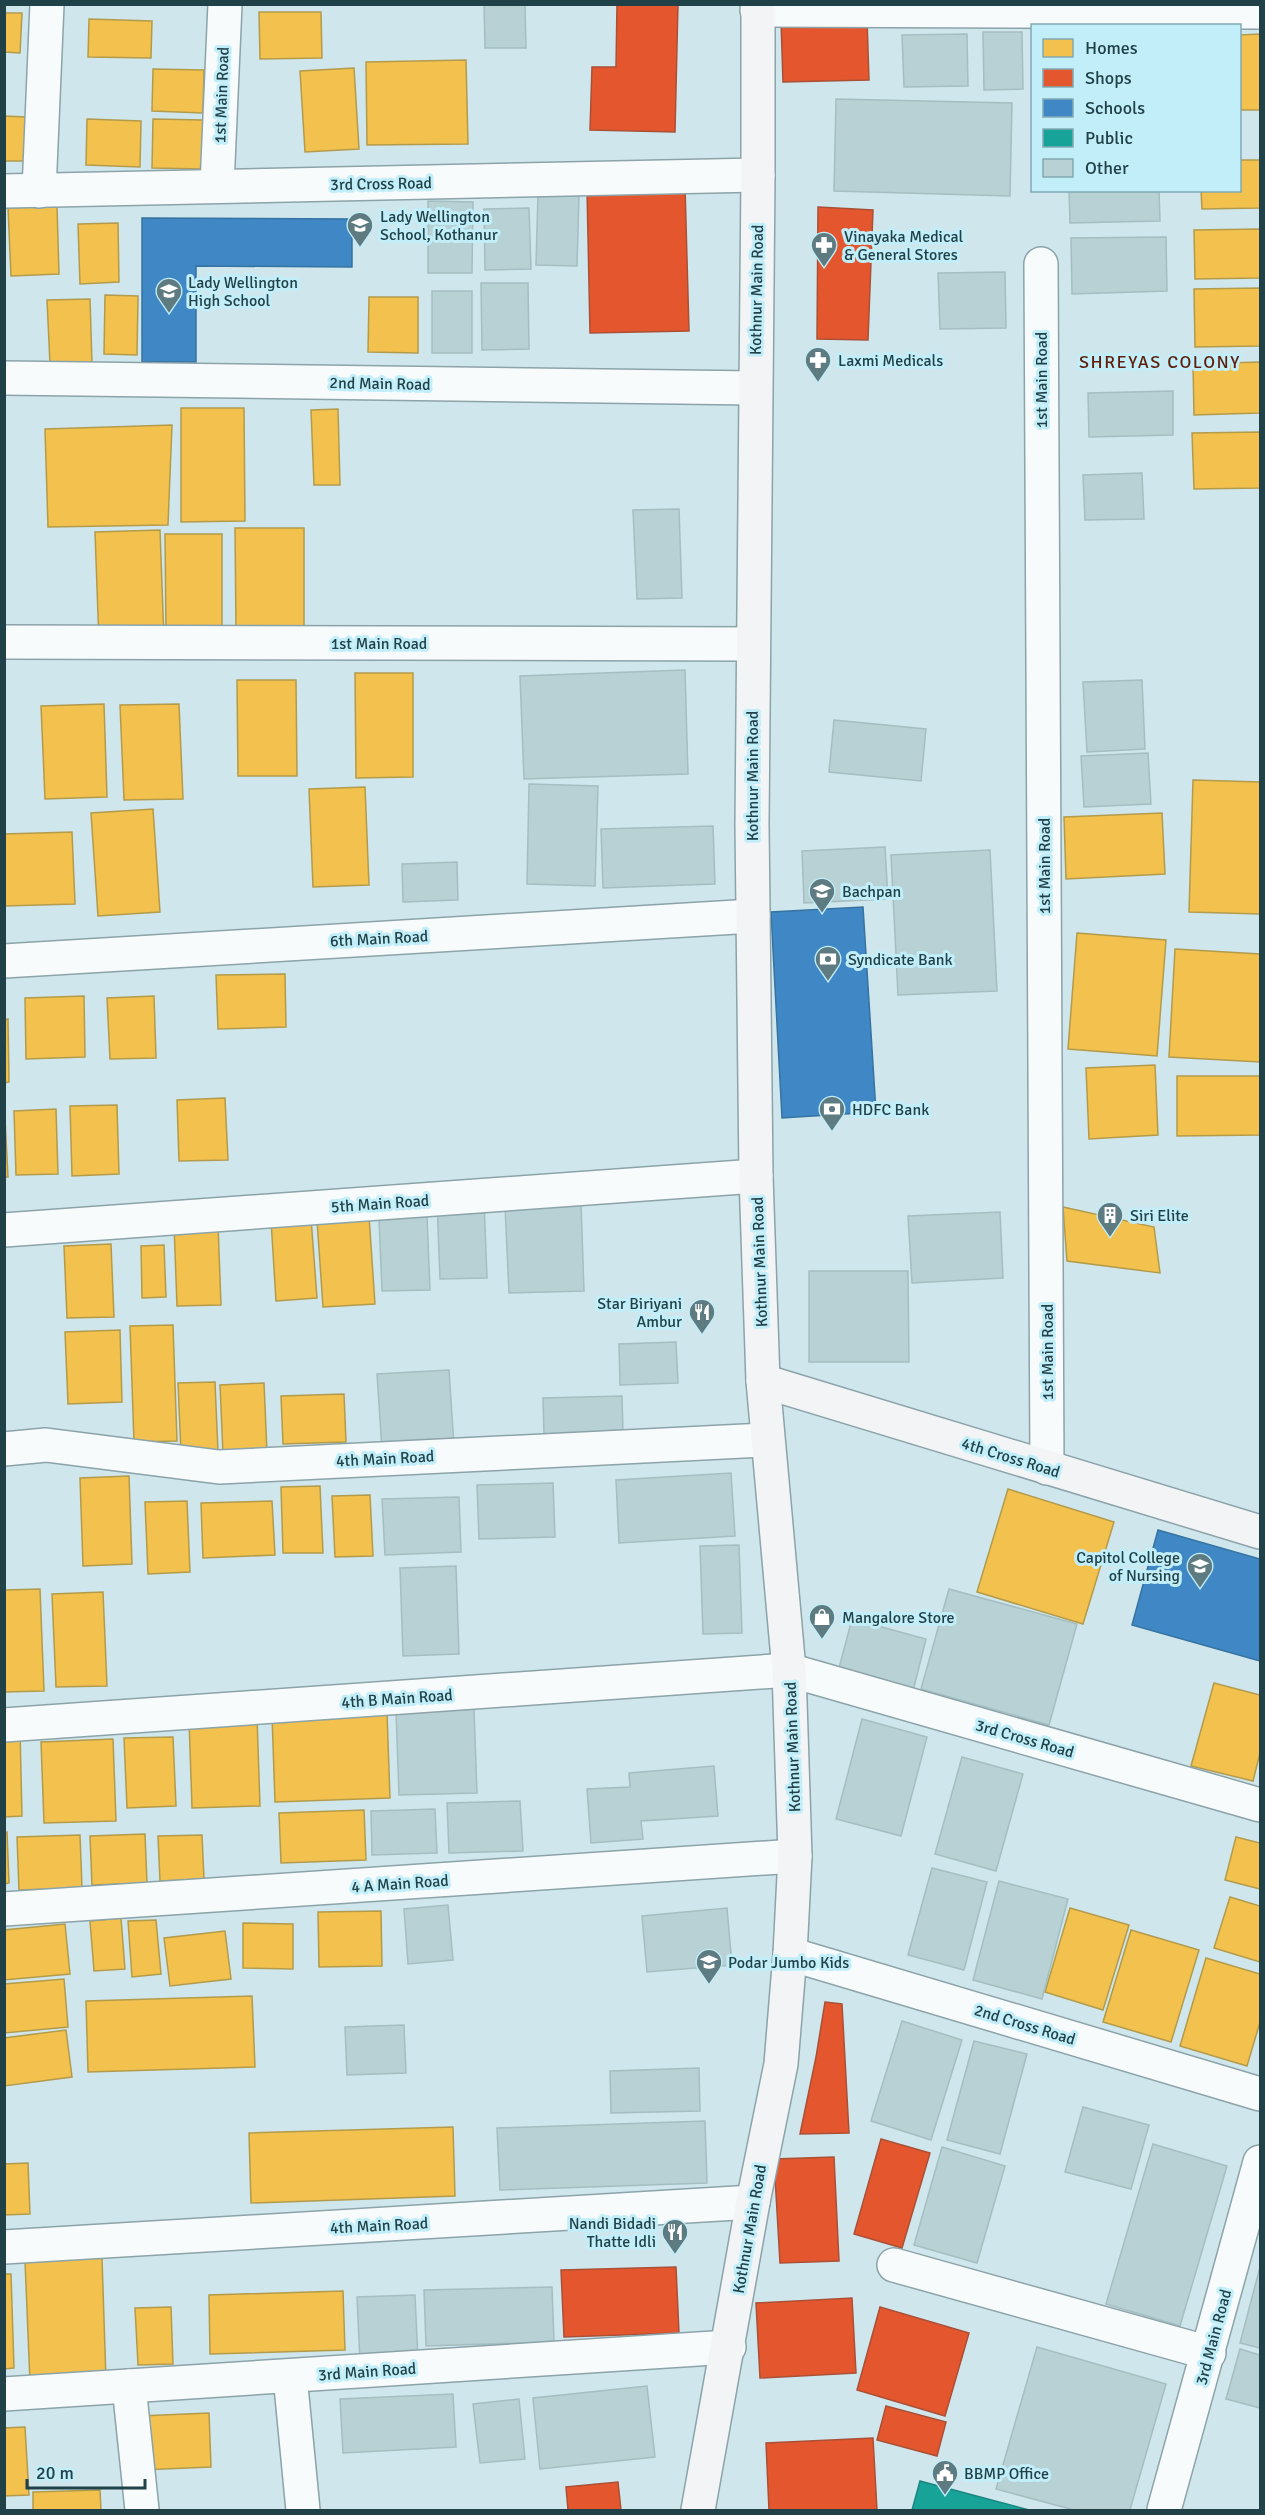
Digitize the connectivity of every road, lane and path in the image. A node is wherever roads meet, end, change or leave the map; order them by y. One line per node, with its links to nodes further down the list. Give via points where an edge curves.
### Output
1 (47, 4): 8 (street)
2 (225, 4): 6 (street, 1st Main Road)
3 (758, 7): 4 (street); 5 (main road, Kothnur Main Road)
4 (1260, 12)
5 (758, 175): 6 (street, 3rd Cross Road); 11 (main road, Kothnur Main Road)
6 (217, 186): 8 (street, 3rd Cross Road)
7 (4, 191): 8 (street, 3rd Cross Road)
8 (39, 191)
9 (1041, 264): 21 (street, 1st Main Road)
10 (4, 378): 11 (street, 2nd Main Road)
11 (755, 388): 13 (main road, Kothnur Main Road)
12 (4, 642): 13 (street, 1st Main Road)
13 (753, 645): 14 (main road, Kothnur Main Road)
14 (753, 916): 15 (street, 6th Main Road); 16 (main road, Kothnur Main Road)
15 (4, 961)
16 (756, 1176): 17 (street, 5th Main Road); 18 (main road, Kothnur Main Road)
17 (4, 1230)
18 (763, 1381): 19 (main road, Kothnur Main Road); 21 (main road, 4th Cross Road)
19 (766, 1440): 20 (street, 4th Main Road, via 219,1467 46,1445); 23 (main road, Kothnur Main Road)
20 (4, 1449)
21 (1047, 1468): 22 (main road, 4th Cross Road)
22 (1260, 1532)
23 (789, 1670): 24 (street, 4th B Main Road); 25 (street, 3rd Cross Road); 26 (main road, Kothnur Main Road)
24 (4, 1725)
25 (1260, 1805)
26 (795, 1856): 27 (street, 4 A Main Road); 28 (main road, Kothnur Main Road)
27 (4, 1909)
28 (790, 1954): 29 (street, 2nd Cross Road); 31 (main road, Kothnur Main Road, via 781,2064)
29 (1260, 2094)
30 (1260, 2162): 35 (street, 3rd Main Road)
31 (753, 2202): 32 (street, 4th Main Road); 34 (main road, Kothnur Main Road)
32 (4, 2247)
33 (894, 2265): 35 (street)
34 (729, 2347): 36 (street, 3rd Main Road); 41 (main road, Kothnur Main Road)
35 (1209, 2353): 42 (street, 3rd Main Road)
36 (290, 2376): 37 (street, 3rd Main Road); 40 (street)
37 (129, 2386): 38 (street, 3rd Main Road); 39 (street)
38 (4, 2394)
39 (141, 2511)
40 (303, 2511)
41 (698, 2511)
42 (1164, 2511)

